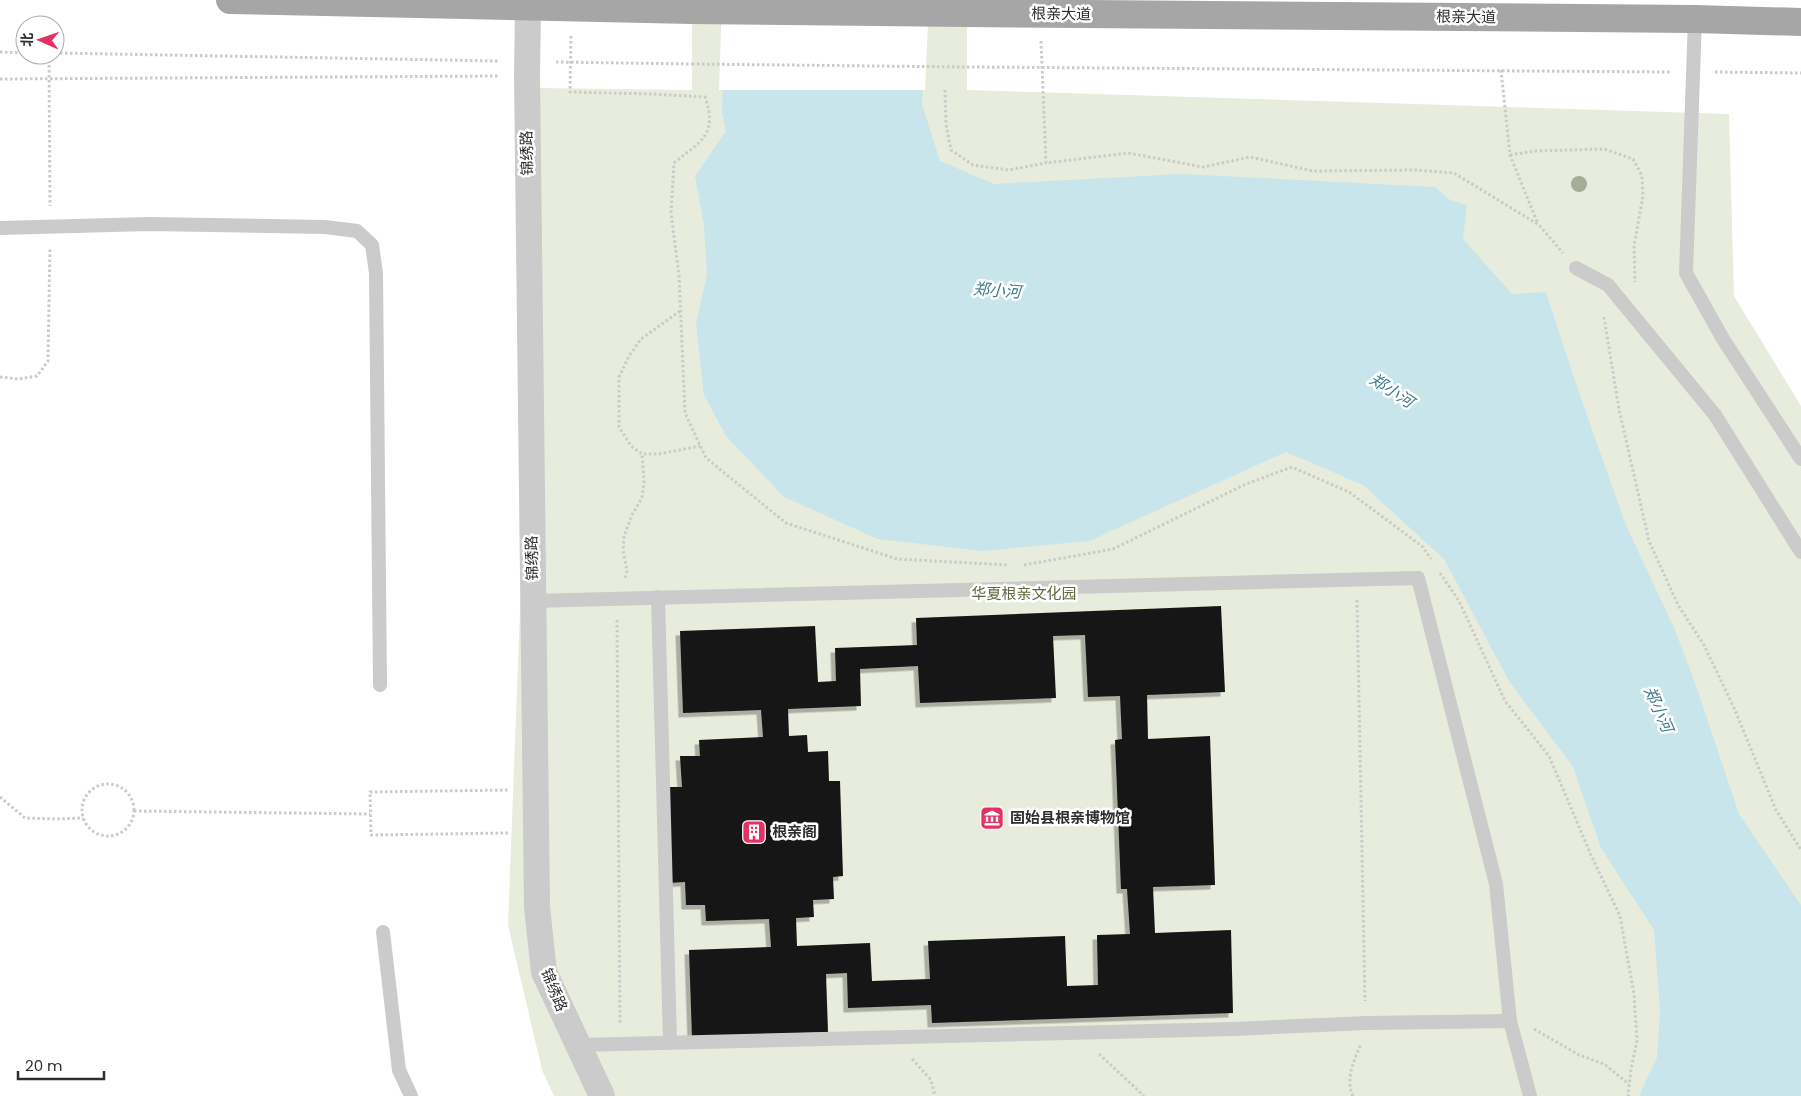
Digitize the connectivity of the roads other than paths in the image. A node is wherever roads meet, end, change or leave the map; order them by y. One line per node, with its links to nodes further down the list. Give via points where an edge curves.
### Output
1 (230, 0): 2 (main road, 根亲大道)
2 (528, 7): 3 (main road, 根亲大道, bridge, via 967,13); 12 (street, 锦绣路)
3 (1214, 8): 4 (main road, 根亲大道)
4 (1360, 8): 5 (main road, 根亲大道)
5 (1695, 20): 6 (main road, 根亲大道); 9 (lane, via 1686,273 1723,339)
6 (1801, 22)
7 (0, 228): 13 (lane, via 149,224 325,227 357,231 372,245 376,273)
8 (1576, 268): 10 (lane, via 1608,285 1715,415)
9 (1801, 459)
10 (1801, 552)
11 (658, 597): 12 (lane); 15 (lane, via 1418,578 1496,884); 16 (lane)
12 (532, 601): 17 (street, 锦绣路, via 537,907 544,972)
13 (380, 685)
14 (383, 932): 18 (lane, via 399,1070)
15 (1510, 1020): 16 (lane); 20 (lane)
16 (670, 1042): 17 (lane)
17 (579, 1045): 19 (street, 锦绣路)
18 (407, 1094)
19 (602, 1096)
20 (1530, 1096)

